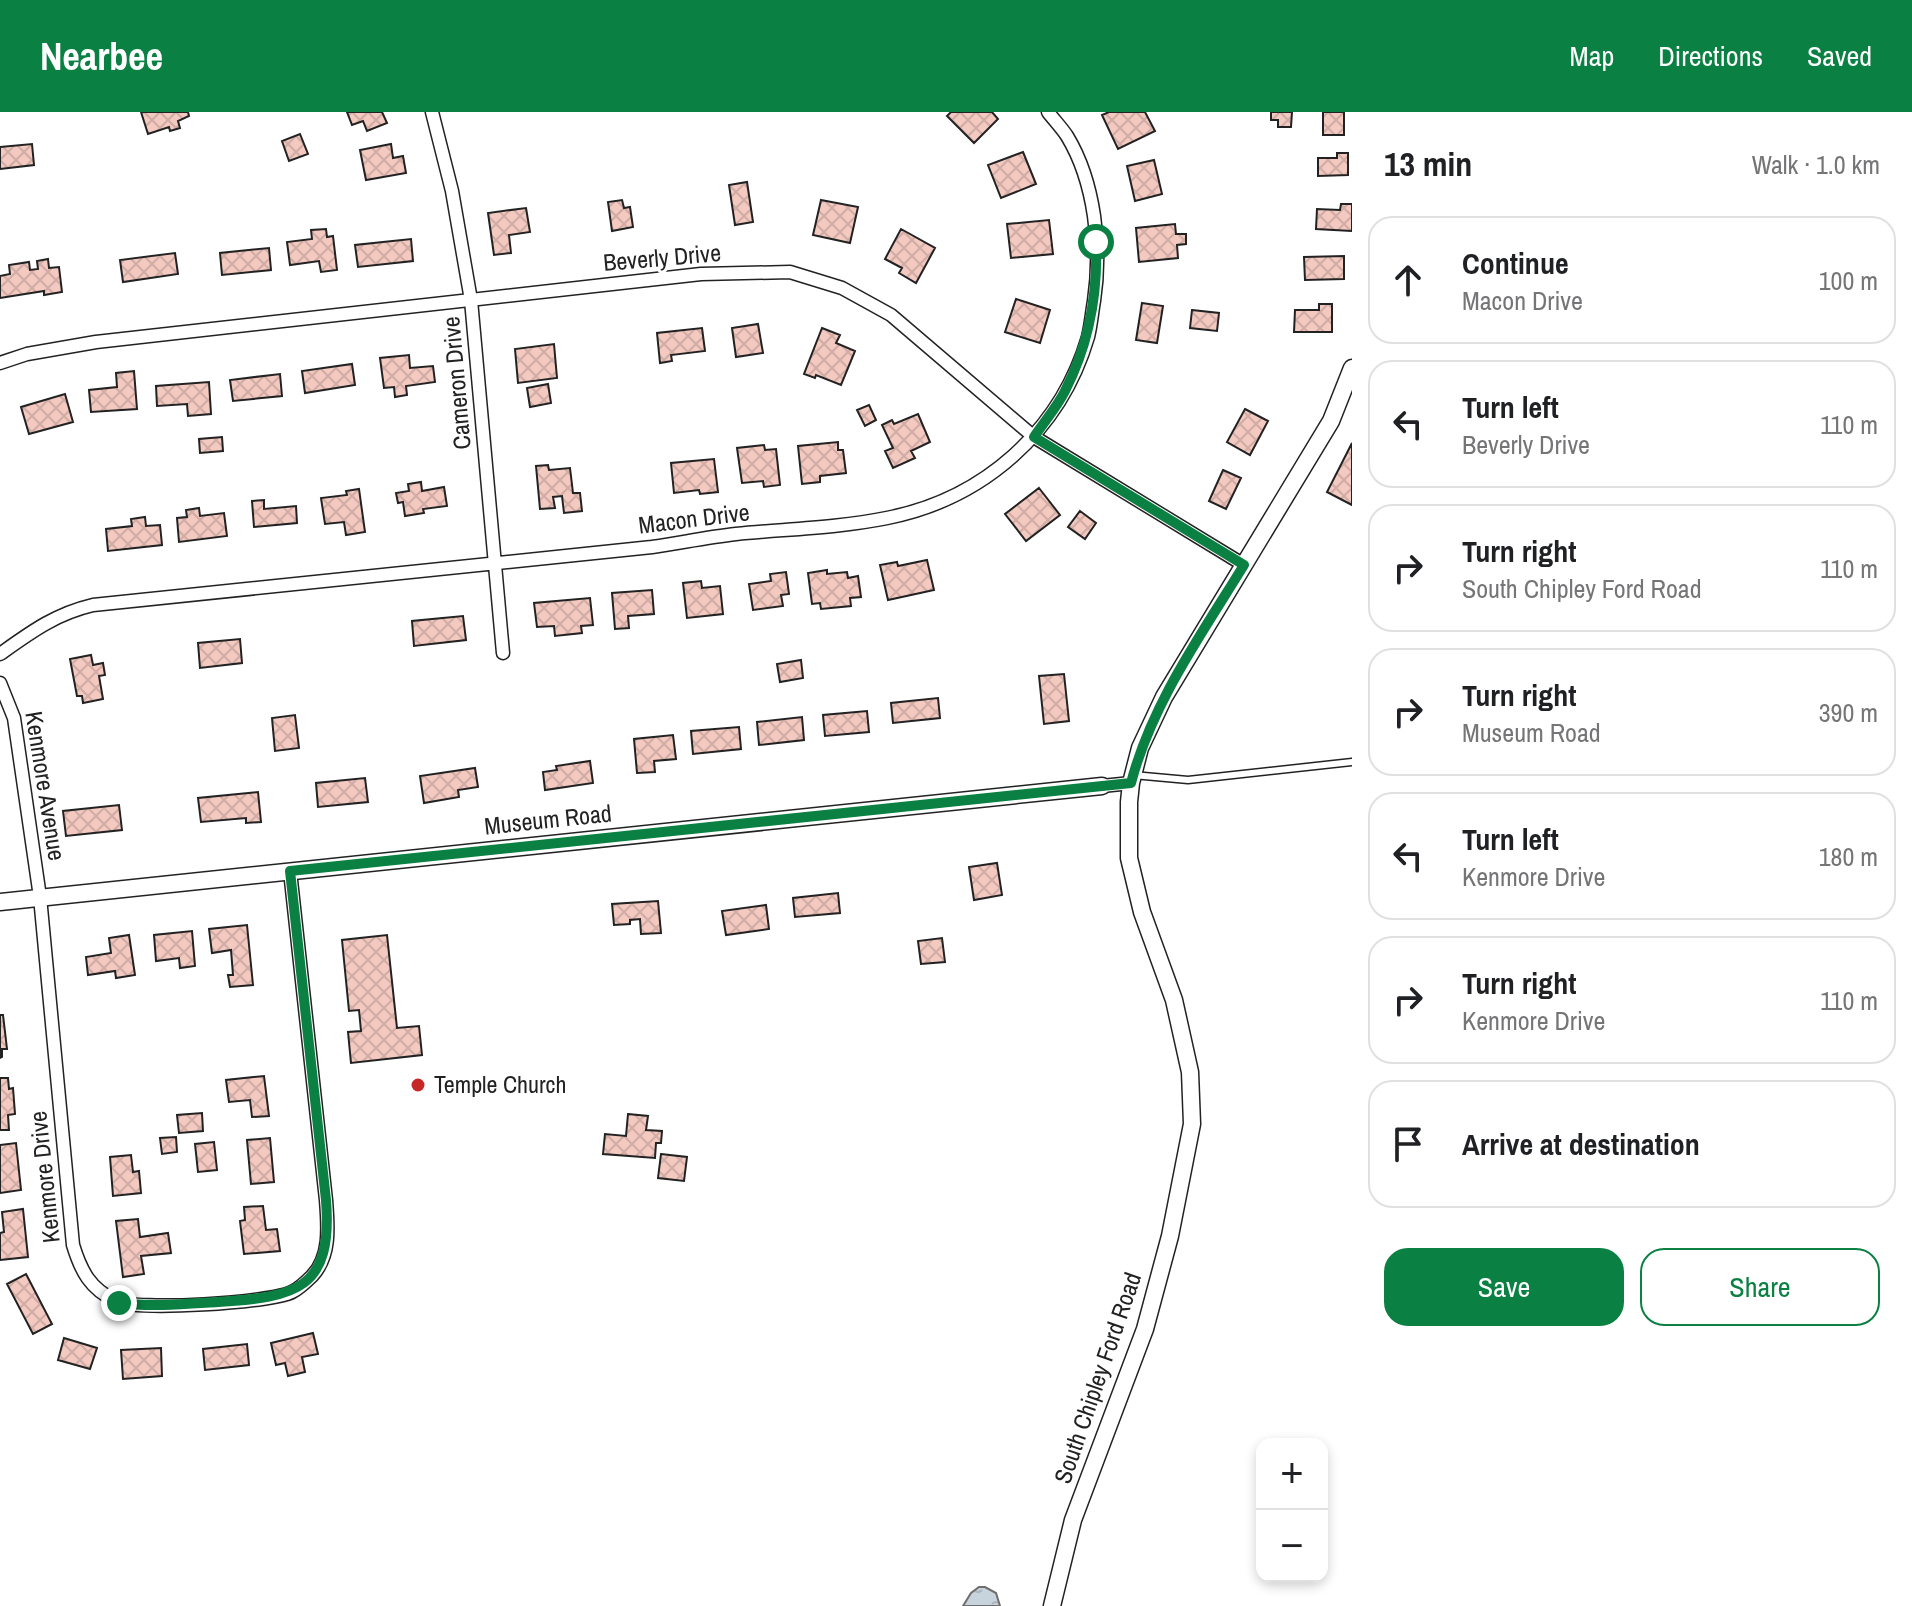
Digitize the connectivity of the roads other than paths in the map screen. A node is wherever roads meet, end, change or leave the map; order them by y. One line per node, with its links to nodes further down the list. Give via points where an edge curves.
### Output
1 (432, 112): 3 (street, Cameron Drive)
2 (1048, 112): 6 (street, Macon Drive, via 1067,136 1087,182 1097,275 1088,336 1065,393)
3 (471, 300): 4 (street, Beverly Drive, via 96,342); 6 (street, Beverly Drive, via 701,274 790,272 842,288 891,315); 7 (street, Cameron Drive)
4 (0, 363)
5 (1352, 368): 8 (street, South Chipley Ford Road, via 1331,421)
6 (1034, 437): 7 (street, Macon Drive, via 983,481 887,518); 8 (street, Beverly Drive)
7 (496, 561): 9 (street, Cameron Drive); 10 (street, Macon Drive, via 93,605 46,622)
8 (1244, 565): 13 (street, South Chipley Ford Road, via 1164,697)
9 (503, 653)
10 (0, 654)
11 (0, 683): 16 (street, Kenmore Avenue, via 14,718)
12 (1352, 762): 13 (lane, via 1188,780)
13 (1132, 779): 14 (street); 18 (street, South Chipley Ford Road, via 1129,858 1174,1000 1190,1072 1192,1124 1145,1329 1073,1520)
14 (1102, 786): 15 (street, Museum Road)
15 (290, 871): 16 (street, Museum Road); 16 (street, Kenmore Drive, via 328,1226 325,1253 313,1275 292,1292 270,1298 119,1303 97,1290 80,1270 73,1245)
16 (40, 897): 17 (street, Museum Road)
17 (0, 902)
18 (1052, 1606)

